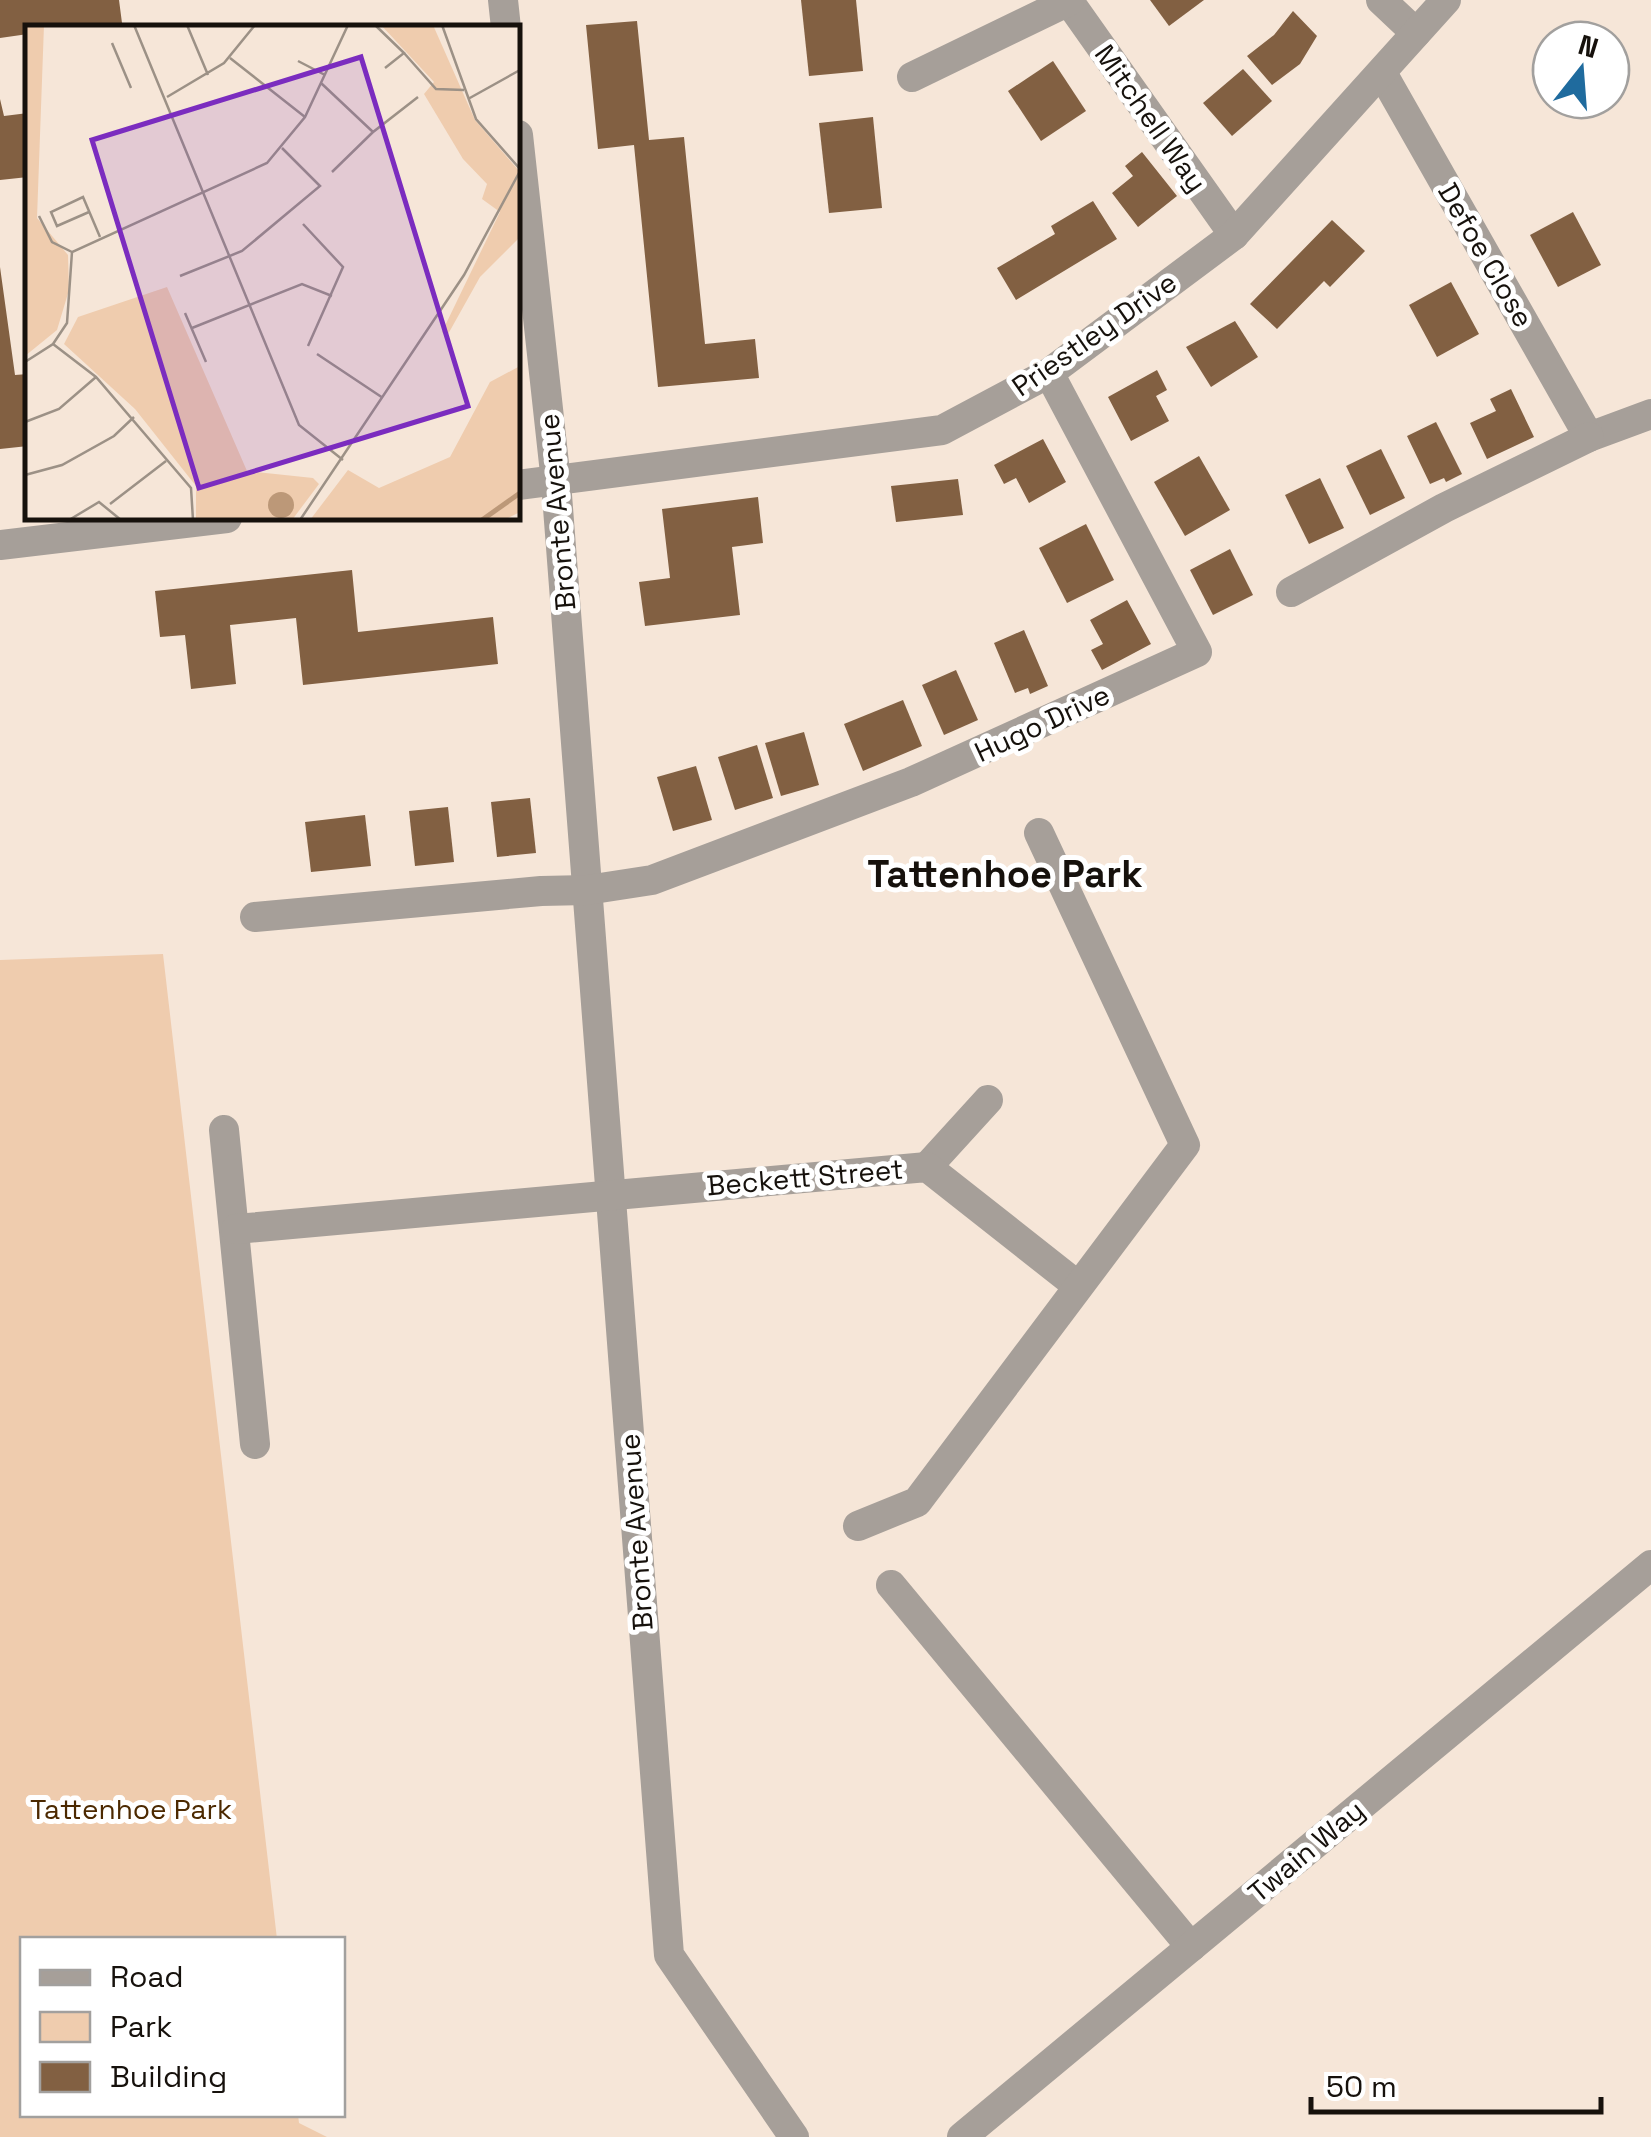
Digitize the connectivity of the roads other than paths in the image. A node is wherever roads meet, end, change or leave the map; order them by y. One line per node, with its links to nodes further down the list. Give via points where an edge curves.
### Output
1 (503, 0): 5 (street)
2 (1381, 0): 6 (street)
3 (1446, 0): 6 (street, Priestley Drive)
4 (1068, 1): 8 (street, Mitchell Way); 10 (street, Mitchell Way)
5 (506, 25)
6 (1416, 33): 7 (street, Priestley Drive)
7 (1382, 74): 10 (street, Priestley Drive); 13 (street, Defoe Close)
8 (912, 77)
9 (520, 153): 14 (street, Bronte Avenue)
10 (1234, 235): 11 (street, Priestley Drive)
11 (1049, 373): 14 (street, Priestley Drive, via 942,430); 20 (street, Hugo Drive, via 1197,652 910,782 652,880)
12 (1651, 414): 13 (street)
13 (1589, 437): 18 (street)
14 (556, 482): 15 (street, Priestley Drive); 20 (street, Bronte Avenue)
15 (520, 484)
16 (210, 520): 17 (street)
17 (0, 545)
18 (1291, 592)
19 (1039, 832): 27 (street, via 1186,1145)
20 (587, 890): 21 (street); 25 (street, Bronte Avenue)
21 (255, 917)
22 (988, 1100): 24 (street)
23 (224, 1130): 26 (street)
24 (927, 1167): 25 (street, Beckett Street); 27 (street, Beckett Street)
25 (610, 1194): 26 (street, Beckett Street); 33 (street, Bronte Avenue, via 669,1954)
26 (236, 1228): 28 (street)
27 (1078, 1286): 29 (street, via 917,1502)
28 (254, 1444)
29 (858, 1526)
30 (1651, 1566): 32 (street, Twain Way)
31 (890, 1585): 32 (street)
32 (1191, 1947): 34 (street, Twain Way)
33 (794, 2137)
34 (962, 2137)

